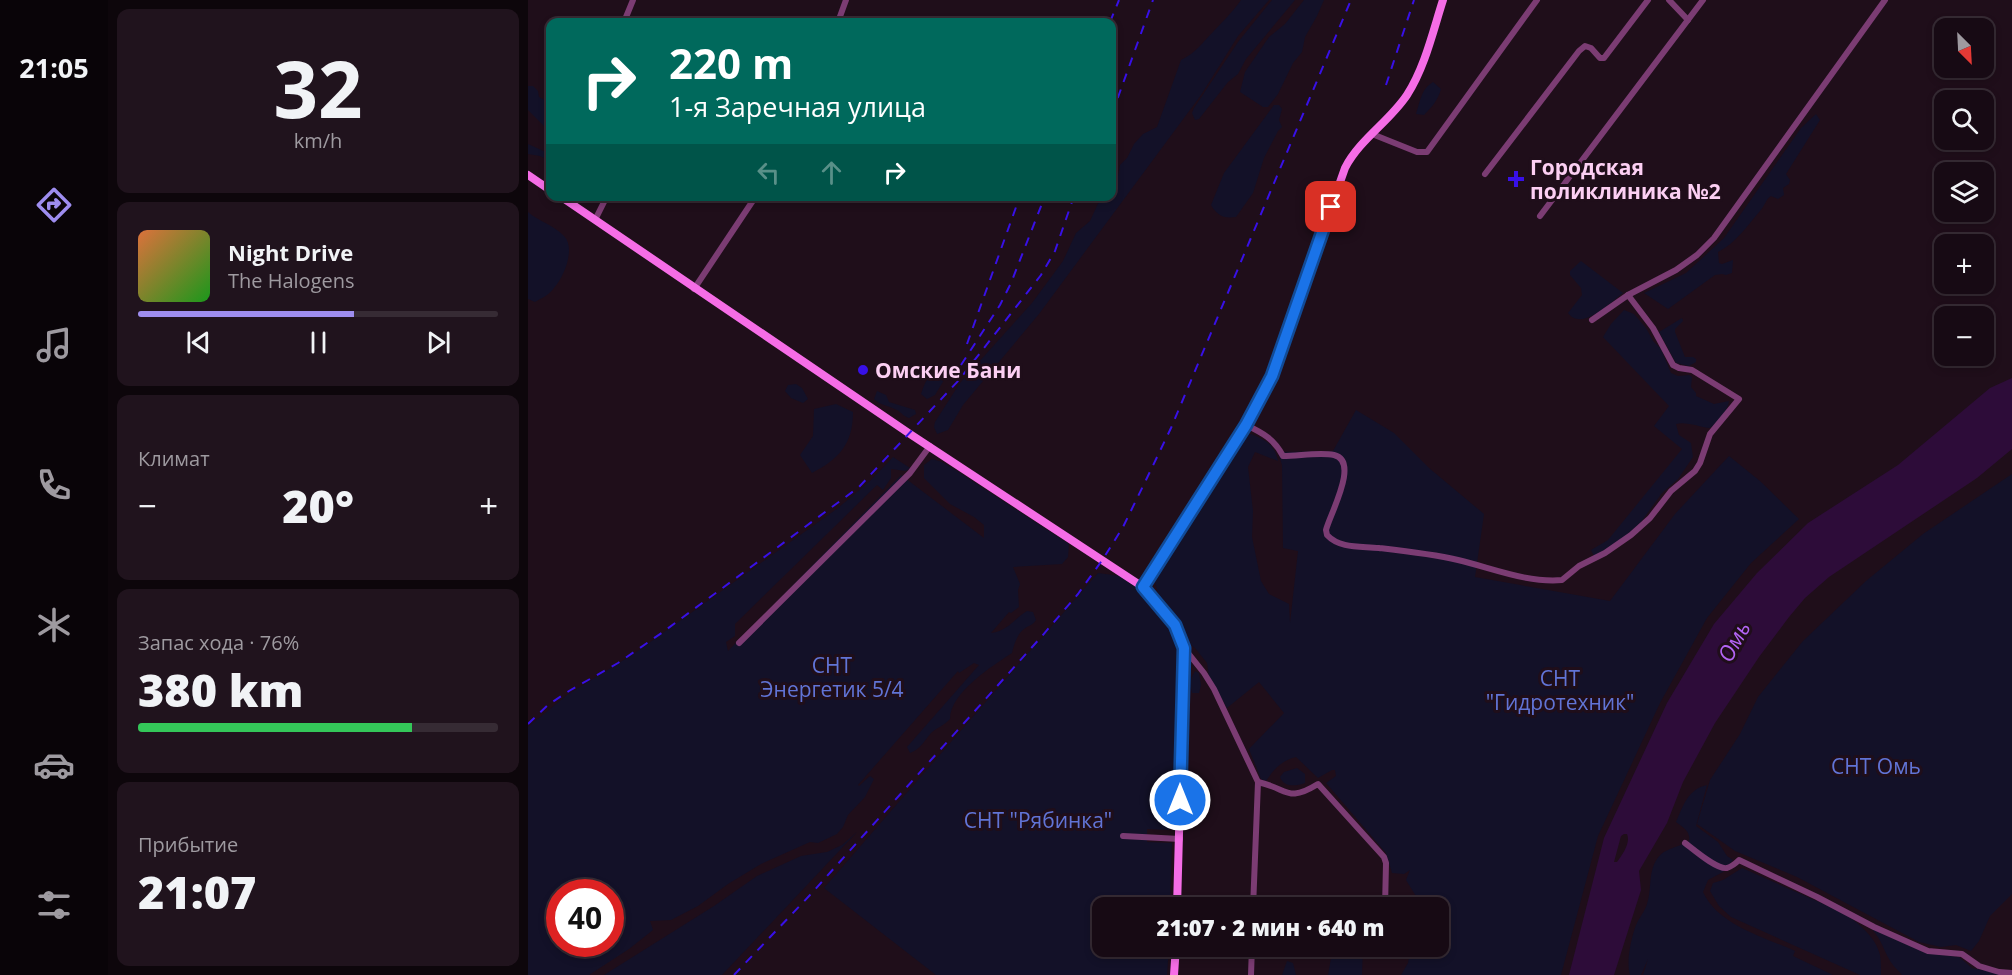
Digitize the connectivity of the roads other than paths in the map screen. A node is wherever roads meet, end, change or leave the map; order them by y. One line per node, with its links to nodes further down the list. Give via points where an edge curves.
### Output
1 (633, 0): 9 (street)
2 (846, 0): 10 (street)
3 (1443, 0): 12 (street, via 1408,94)
4 (1537, 0): 12 (street, via 1427,152 1417,152)
5 (1648, 0): 13 (street, via 1604,58 1588,46 1579,51)
6 (1669, 0): 11 (street)
7 (1702, 0): 11 (street)
8 (1885, 0): 22 (street, via 1714,238 1676,270)
9 (626, 18)
10 (839, 18)
11 (1688, 20): 19 (street)
12 (1372, 134): 24 (street, via 1345,168 1272,376)
13 (1485, 174)
14 (528, 175): 15 (street)
15 (546, 187)
16 (567, 201): 20 (street)
17 (604, 201): 20 (street)
18 (753, 201): 21 (street)
19 (1540, 216)
20 (595, 220): 21 (street)
21 (694, 289): 25 (street)
22 (1628, 295): 23 (street); 24 (street, via 1653,328 1673,365 1692,370 1739,399 1710,434 1695,471 1671,490 1650,518 1562,580 1508,574 1456,560 1337,544 1326,530 1346,471 1343,460 1330,455 1283,456 1269,436)
23 (1592, 320)
24 (1246, 425): 26 (street)
25 (930, 446): 26 (street); 27 (street, via 910,473)
26 (1143, 587): 28 (street, via 1175,625)
27 (739, 643)
28 (1184, 648): 29 (street, via 1214,689); 31 (street)
29 (1258, 782): 34 (street); 35 (street, via 1289,795 1318,784 1384,857)
30 (1123, 836): 31 (street)
31 (1180, 839): 33 (street)
32 (1685, 843): 38 (street, via 1723,868 1739,860 1928,951 1962,954 1979,966)
33 (1177, 897)
34 (1253, 897)
35 (1385, 897)
36 (1175, 957): 39 (street)
37 (1252, 957): 40 (street)
38 (2012, 973)
39 (1174, 975)
40 (1251, 975)

